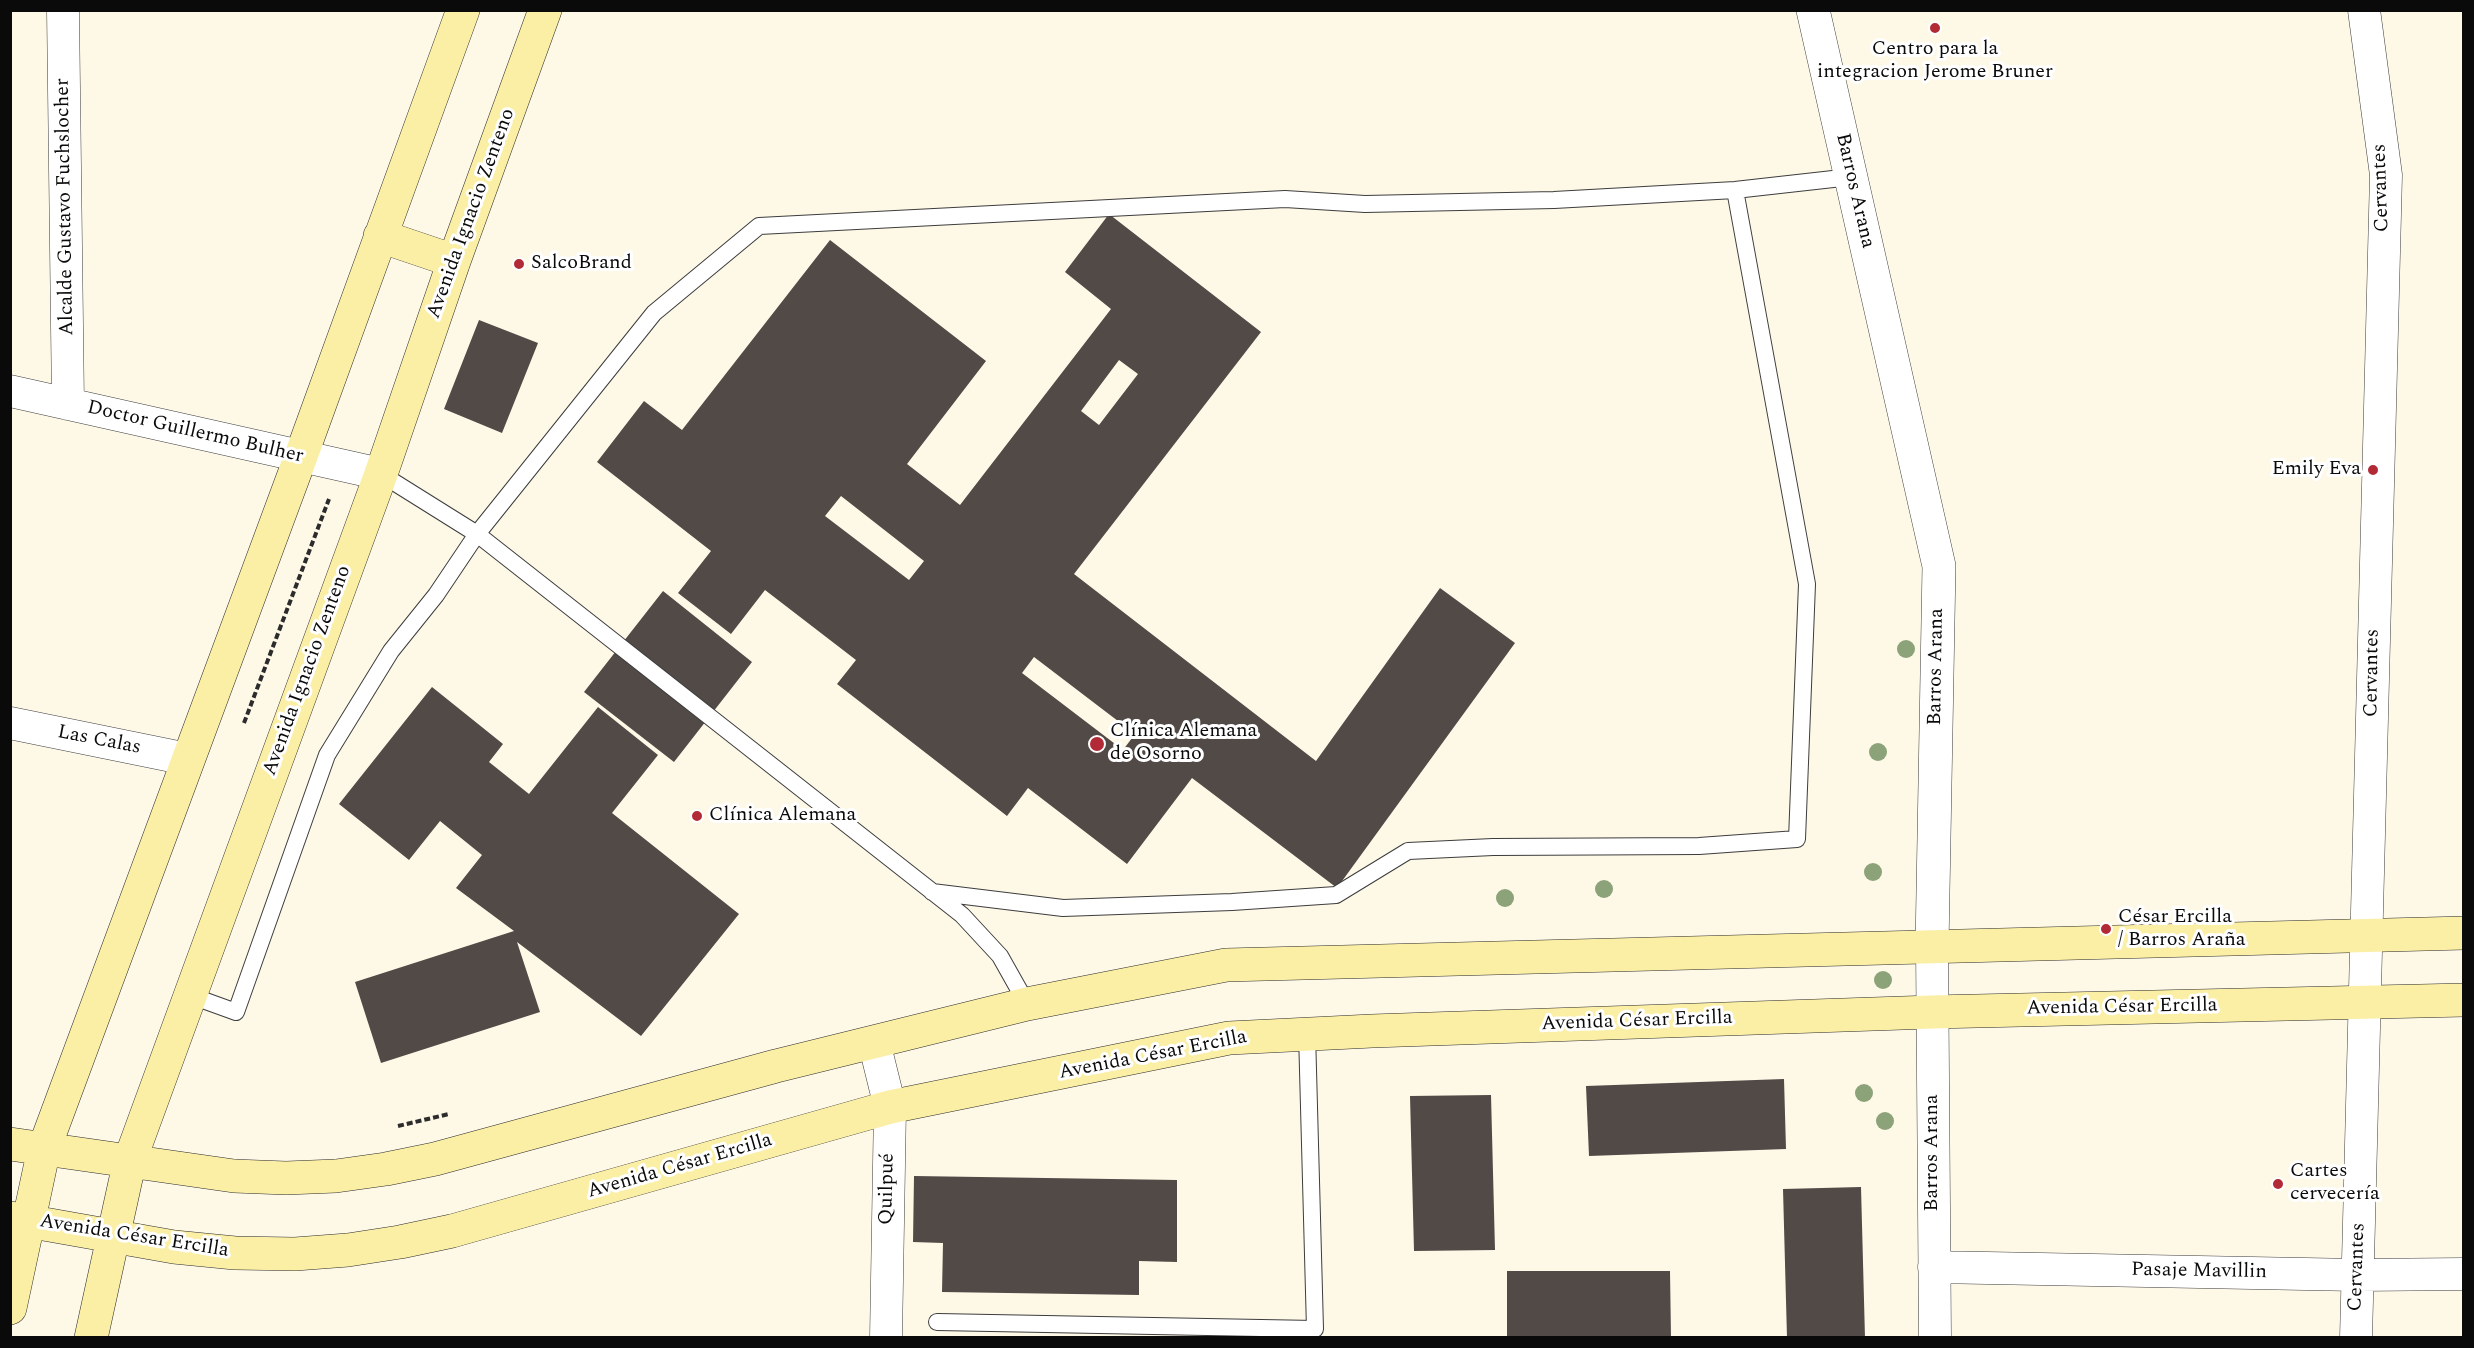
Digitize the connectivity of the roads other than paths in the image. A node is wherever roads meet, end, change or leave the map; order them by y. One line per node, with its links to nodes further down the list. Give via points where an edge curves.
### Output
1 (63, 10): 11 (street, Alcalde Gustavo Fuchslocher)
2 (463, 10): 8 (main road)
3 (545, 10): 9 (main road, Avenida Ignacio Zenteno)
4 (1814, 10): 6 (street, Barros Arana)
5 (2364, 10): 19 (street, Cervantes, via 2386,175)
6 (1851, 177): 7 (lane); 20 (street, Barros Arana, via 1939,566)
7 (1735, 189): 14 (lane, via 1443,203 1285,199 759,226 654,313); 17 (lane, via 1807,584 1797,839 1699,846 1408,851 1336,895 1232,902 1063,908)
8 (380, 236): 9 (main road); 12 (main road)
9 (454, 261): 13 (main road, Avenida Ignacio Zenteno)
10 (10, 391): 11 (street, Doctor Guillermo Bulher)
11 (68, 404): 12 (street, Doctor Guillermo Bulher)
12 (301, 456): 13 (street, Doctor Guillermo Bulher); 16 (main road)
13 (381, 474): 14 (lane); 21 (main road, Avenida Ignacio Zenteno)
14 (477, 534): 17 (lane); 21 (lane, via 436,595 391,651 327,755 236,1012)
15 (10, 723): 16 (street, Las Calas)
16 (187, 759): 30 (main road)
17 (932, 892): 24 (lane, via 962,915 1000,956)
18 (2463, 933): 19 (main road)
19 (2367, 936): 20 (main road); 23 (street, Cervantes)
20 (1932, 946): 24 (main road, via 1226,965); 25 (street, Barros Arana)
21 (189, 995): 31 (main road, Avenida Ignacio Zenteno)
22 (2463, 1000): 23 (main road, Avenida César Ercilla)
23 (2366, 1002): 25 (main road, Avenida César Ercilla); 36 (street, Cervantes)
24 (1027, 1004): 27 (main road)
25 (1932, 1012): 26 (main road, Avenida César Ercilla); 34 (street, Barros Arana)
26 (1307, 1033): 28 (main road, Avenida César Ercilla, via 1229,1038); 38 (lane, via 1315,1329)
27 (874, 1042): 28 (street, Quilpué); 31 (main road, via 386,1169 286,1178 234,1176)
28 (890, 1107): 33 (main road, Avenida César Ercilla, via 452,1231 400,1242 295,1254 235,1253); 40 (street, Quilpué)
29 (10, 1144): 30 (main road)
30 (44, 1149): 31 (main road); 32 (main road)
31 (130, 1160): 33 (main road, Avenida Ignacio Zenteno)
32 (20, 1219): 33 (main road, Avenida César Ercilla); 37 (main road)
33 (114, 1235): 39 (main road, Avenida Ignacio Zenteno)
34 (1934, 1267): 36 (street, Pasaje Mavillin); 41 (street, Barros Arana)
35 (2463, 1274): 36 (street, Pasaje Mavillin)
36 (2358, 1275): 42 (street, Cervantes)
37 (10, 1308)
38 (937, 1322)
39 (91, 1338)
40 (886, 1338)
41 (1935, 1338)
42 (2356, 1338)

